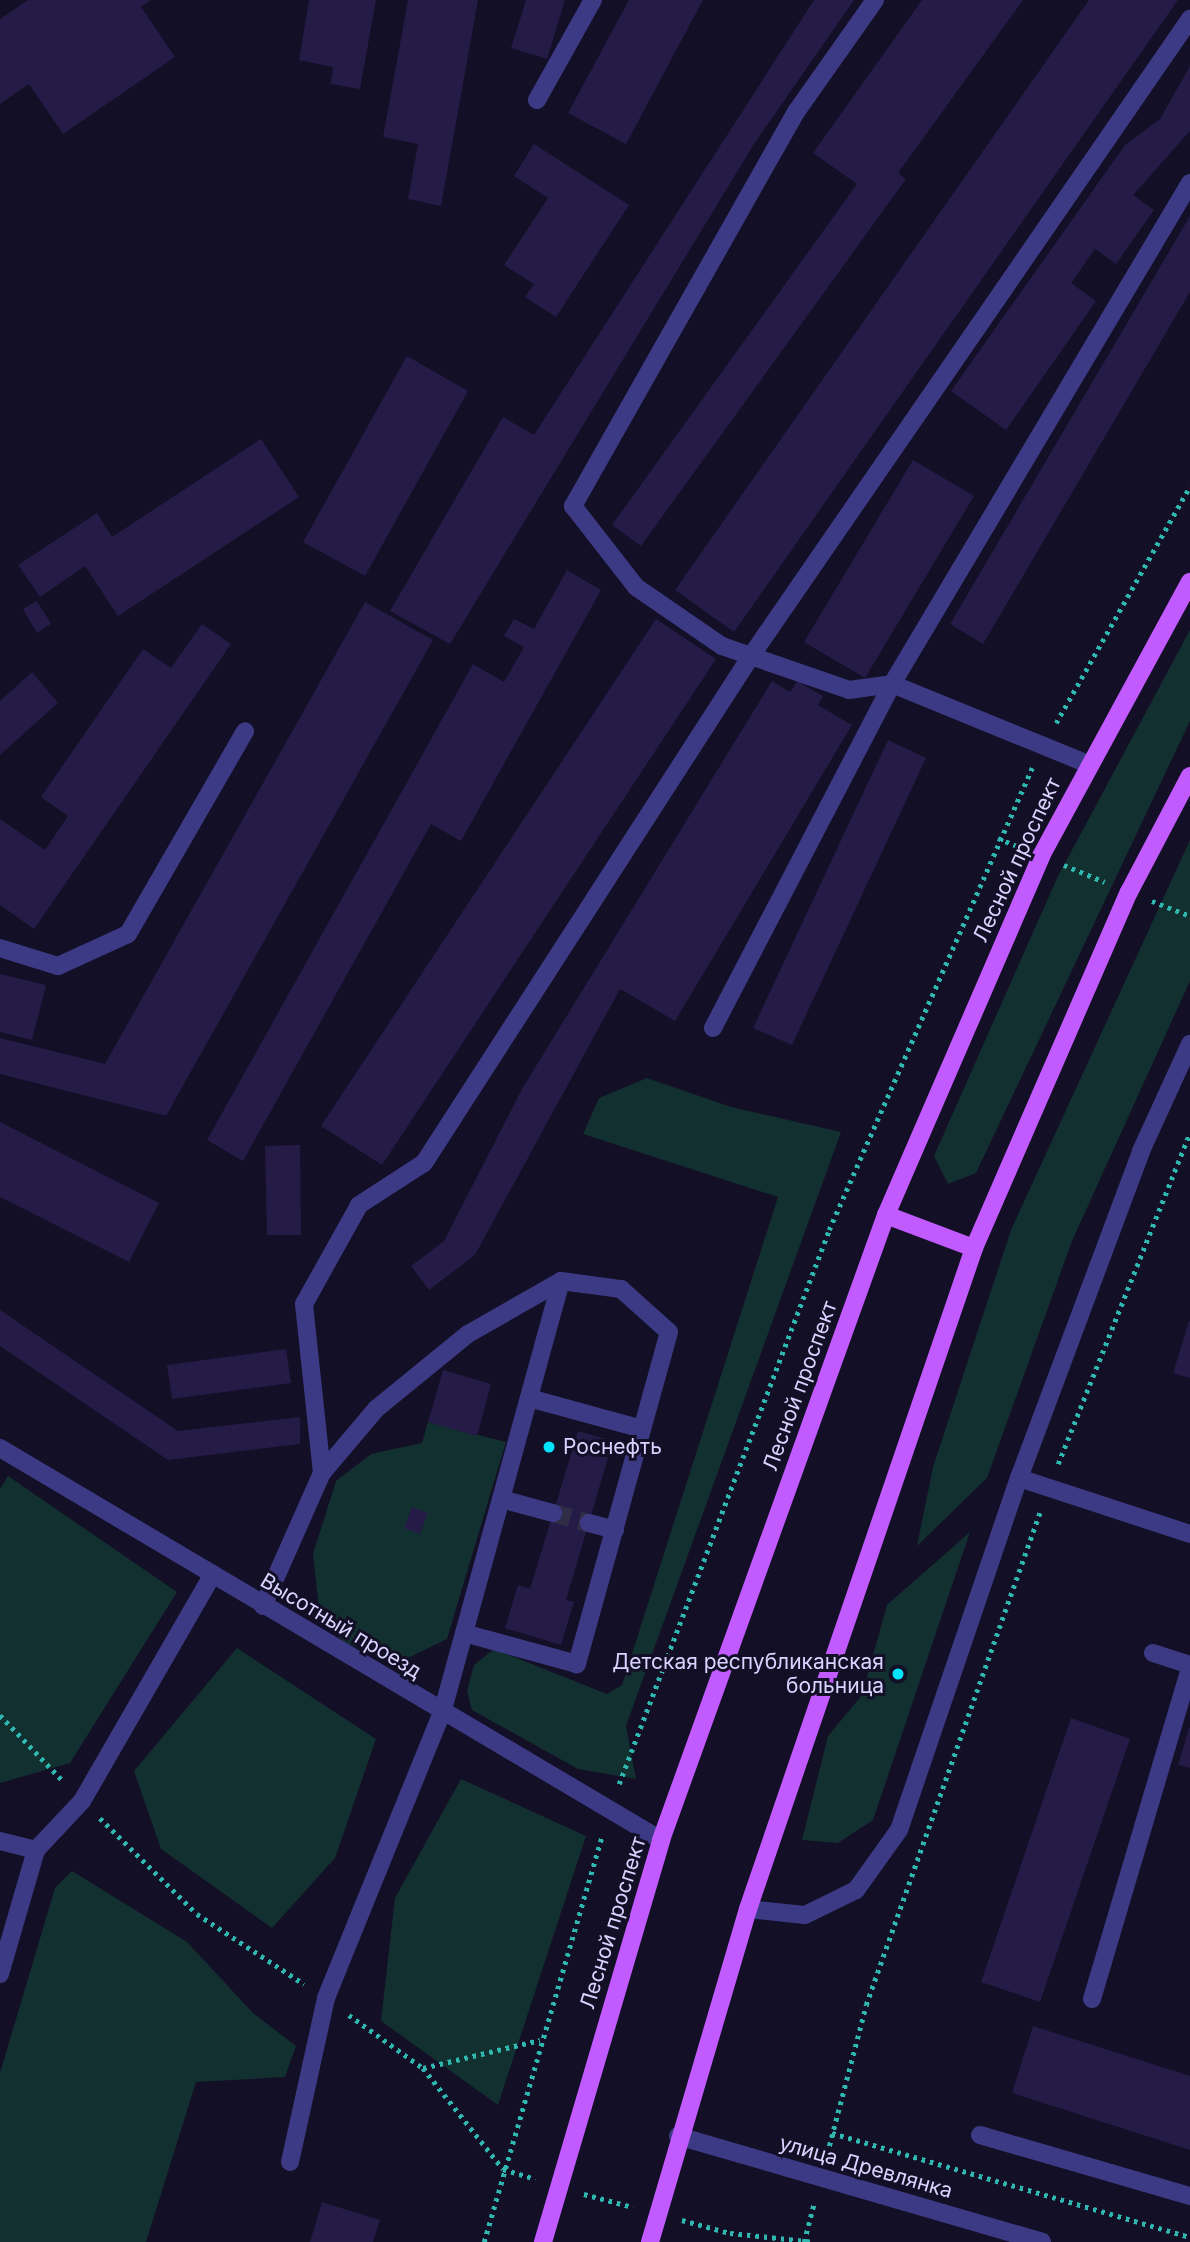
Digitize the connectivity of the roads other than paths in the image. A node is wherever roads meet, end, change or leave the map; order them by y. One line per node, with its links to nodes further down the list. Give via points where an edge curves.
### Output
1 (593, 0): 4 (street)
2 (875, 0): 7 (street, via 796,112 573,506 636,587 722,646)
3 (1190, 19): 7 (street)
4 (537, 100)
5 (1190, 183): 8 (street)
6 (1190, 582): 10 (main road, Лесной проспект)
7 (751, 656): 8 (street, via 849,690); 21 (street, via 424,1163 359,1205 304,1304)
8 (892, 684): 10 (street); 13 (street)
9 (245, 731): 12 (street, via 128,934 58,966)
10 (1088, 764): 15 (main road, Лесной проспект, via 1041,856)
11 (1190, 776): 16 (main road, via 1129,892)
12 (0, 948)
13 (713, 1028)
14 (1190, 1044): 22 (street, via 1141,1151)
15 (886, 1215): 16 (main road); 34 (main road, Лесной проспект)
16 (974, 1248): 37 (main road)
17 (561, 1281): 18 (street); 19 (street, via 621,1289 669,1332); 21 (street, via 468,1334 376,1409)
18 (529, 1398): 19 (street); 23 (street)
19 (642, 1429): 26 (street)
20 (0, 1448): 28 (street, Высотный проезд)
21 (322, 1473): 29 (street)
22 (1019, 1478): 27 (street); 37 (street, via 899,1830 856,1890 805,1915)
23 (501, 1499): 24 (street); 30 (street)
24 (553, 1513)
25 (589, 1523): 26 (street)
26 (615, 1530): 30 (street, via 577,1664)
27 (1190, 1534)
28 (213, 1574): 29 (street, Высотный проезд); 36 (street, via 82,1801)
29 (264, 1606): 33 (street, Высотный проезд)
30 (464, 1633): 33 (street)
31 (1153, 1653): 32 (street)
32 (1190, 1667): 39 (street)
33 (442, 1713): 34 (street, Высотный проезд); 42 (street, via 326,1998)
34 (661, 1840): 44 (main road, Лесной проспект)
35 (0, 1841): 36 (street)
36 (36, 1850): 38 (street)
37 (748, 1909): 41 (main road)
38 (0, 1974)
39 (1092, 1999)
40 (980, 2135): 43 (street)
41 (678, 2136): 45 (main road); 46 (street, улица Древлянка)
42 (290, 2162)
43 (1190, 2196)
44 (543, 2242)
45 (650, 2242)
46 (1042, 2242)

